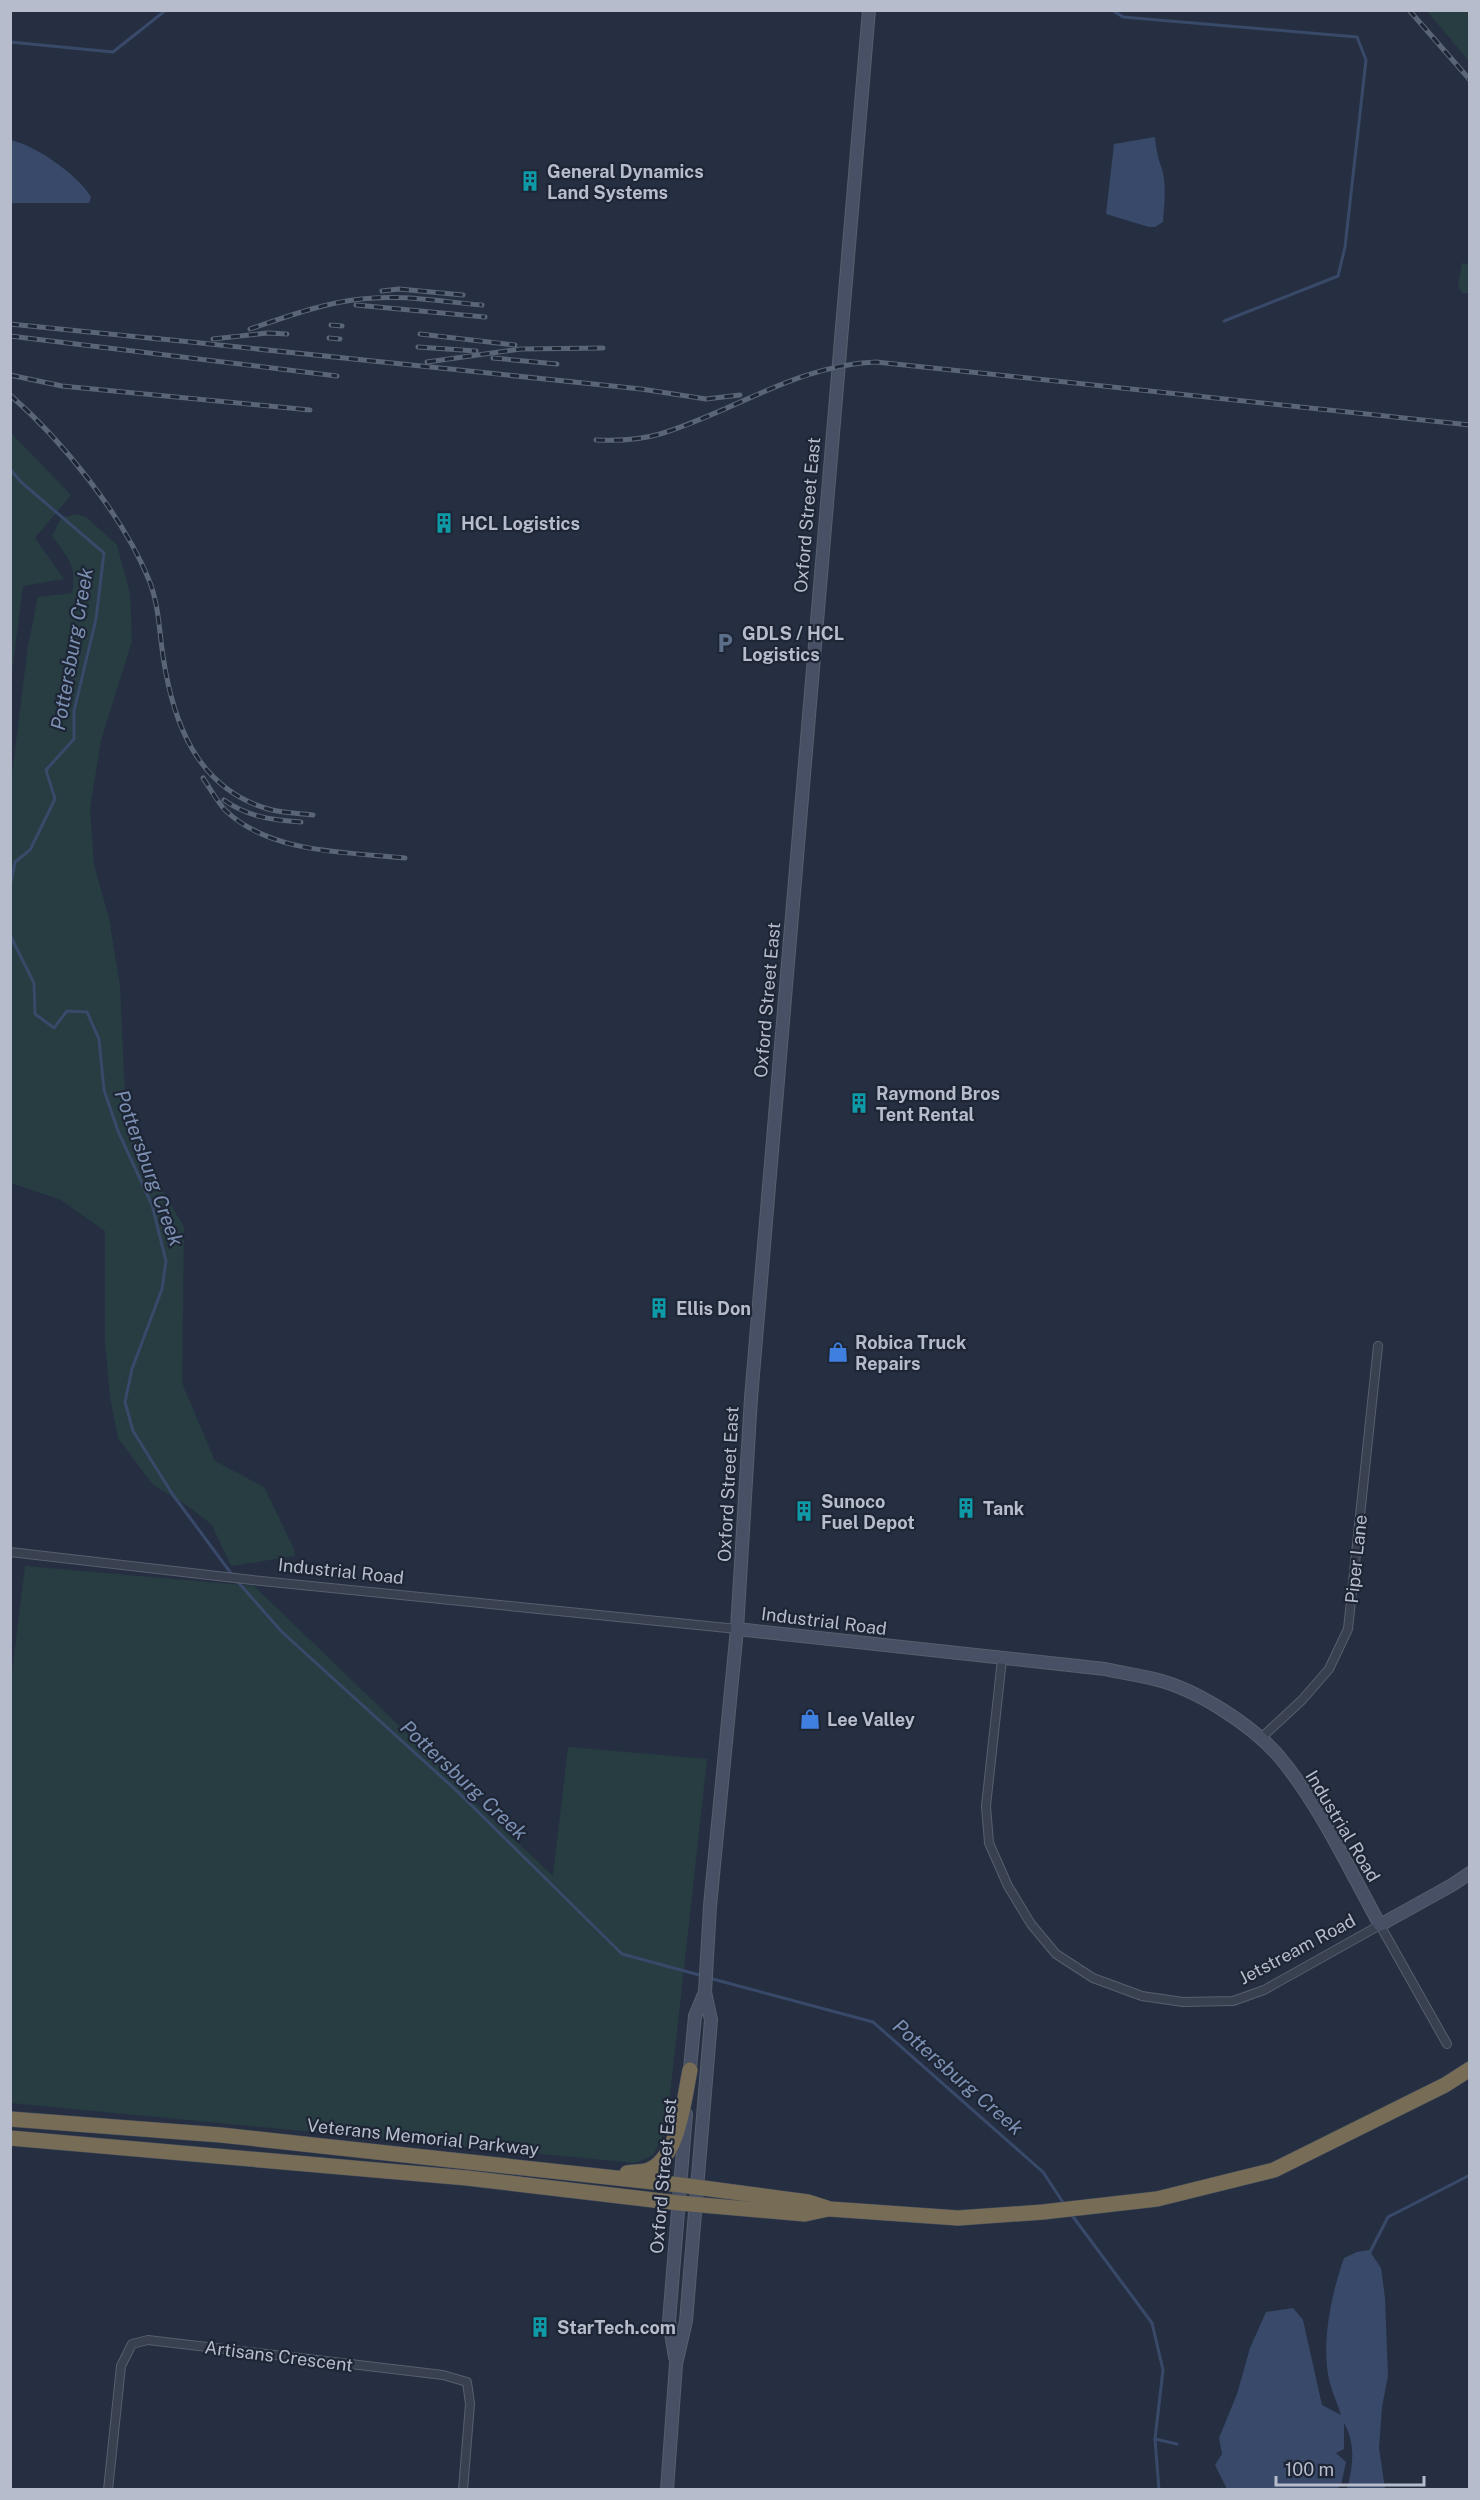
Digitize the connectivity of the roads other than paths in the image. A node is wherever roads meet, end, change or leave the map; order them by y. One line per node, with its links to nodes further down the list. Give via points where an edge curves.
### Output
1 (869, 10): 4 (main road, Oxford Street East, via 752,1386)
2 (1378, 1346): 6 (street, Piper Lane, via 1348,1629 1329,1669)
3 (10, 1552): 4 (street, Industrial Road)
4 (737, 1629): 5 (main road, Industrial Road); 9 (main road, Oxford Street East)
5 (1002, 1659): 6 (main road, Industrial Road, via 1105,1669 1160,1680 1202,1698); 8 (street, Jetstream Road, via 986,1806 989,1843 1008,1886 1031,1924 1056,1954 1093,1978 1142,1996 1184,2002 1233,2001 1264,1990)
6 (1260, 1739): 8 (main road, Industrial Road, via 1276,1753 1308,1796)
7 (1470, 1873): 8 (main road, Jetstream Road)
8 (1380, 1925): 10 (street, Industrial Road)
9 (705, 1992): 12 (main road, Oxford Street East, via 695,2016); 17 (main road, Oxford Street East, via 711,2019)
10 (1447, 2044)
11 (1470, 2069): 20 (highway, Veterans Memorial Parkway, via 1274,2170 1157,2199 958,2218)
12 (690, 2070): 15 (highway, via 678,2129 669,2151 648,2170); 16 (main road, Oxford Street East)
13 (10, 2120): 15 (highway, Veterans Memorial Parkway, via 221,2135)
14 (10, 2138): 18 (highway, Veterans Memorial Parkway, via 467,2178)
15 (603, 2176): 16 (highway, Veterans Memorial Parkway)
16 (681, 2185): 17 (highway, Veterans Memorial Parkway); 18 (main road, Oxford Street East)
17 (698, 2188): 19 (main road, Oxford Street East); 20 (highway, Veterans Memorial Parkway, via 808,2202)
18 (679, 2203): 19 (highway, Veterans Memorial Parkway); 21 (main road, Oxford Street East, via 669,2321)
19 (697, 2204): 20 (highway, Veterans Memorial Parkway, via 806,2214); 21 (main road, Oxford Street East, via 686,2321)
20 (830, 2209)
21 (676, 2364): 24 (main road, Oxford Street East)
22 (108, 2490): 23 (street, Artisans Crescent, via 121,2366 132,2344 148,2340 443,2375 466,2382 470,2404)
23 (463, 2490)
24 (667, 2490)

